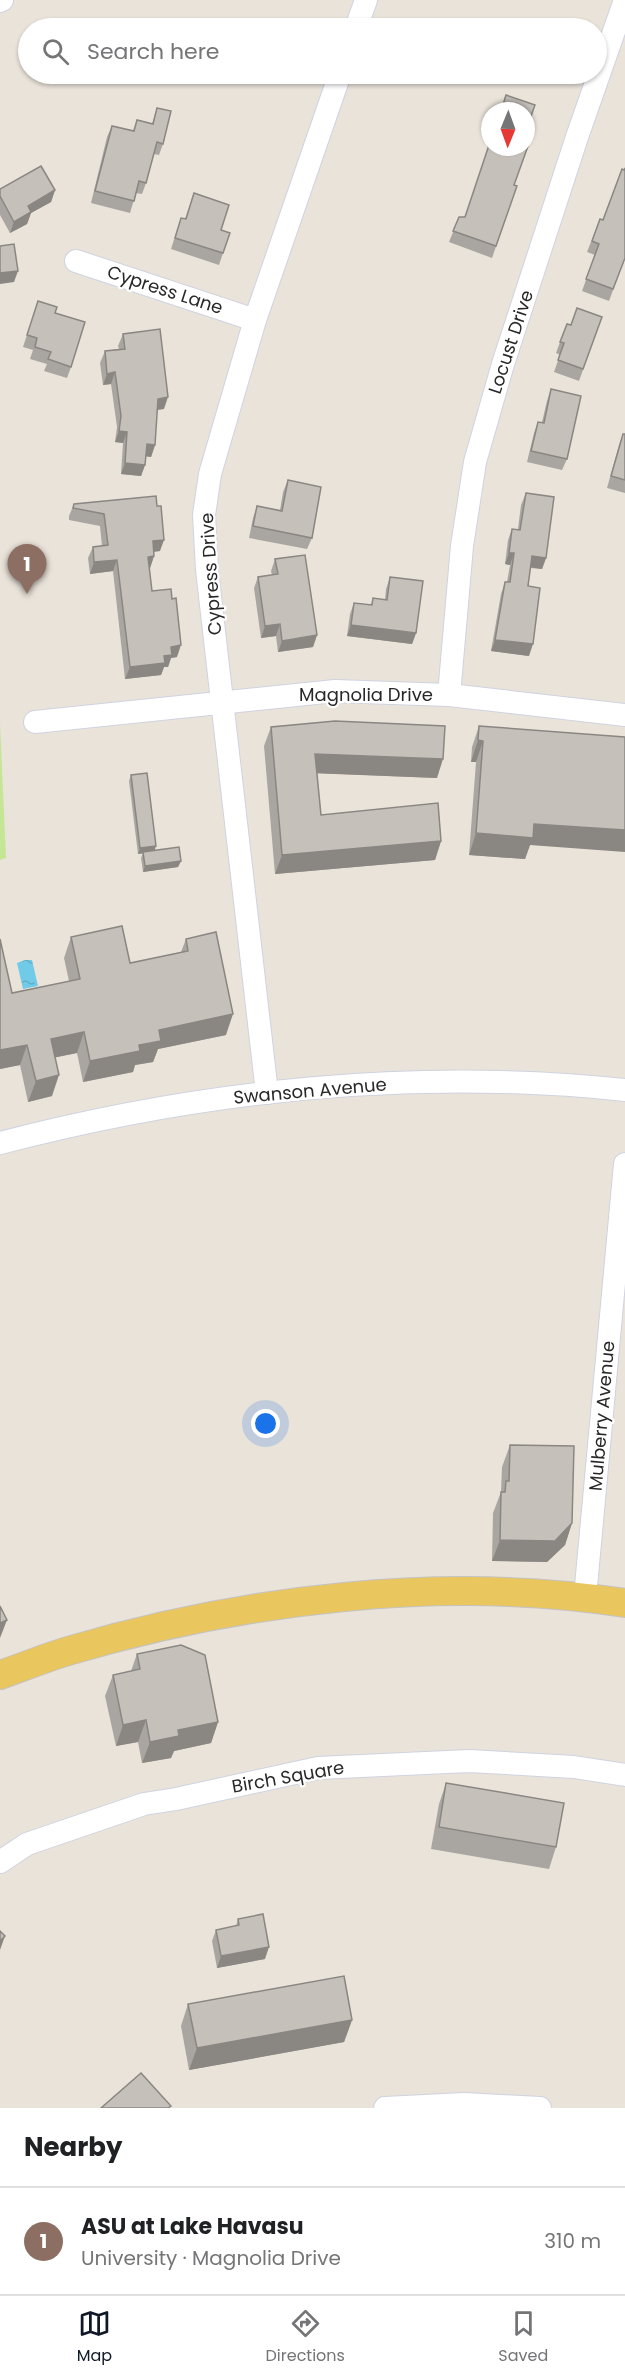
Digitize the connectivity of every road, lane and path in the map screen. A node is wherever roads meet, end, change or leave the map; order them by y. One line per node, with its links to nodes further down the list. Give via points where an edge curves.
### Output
1 (366, 0): 3 (street)
2 (624, 0): 4 (street, Locust Drive)
3 (360, 18)
4 (607, 51)
5 (337, 84): 8 (street, Cypress Drive)
6 (596, 84): 9 (street, Locust Drive, via 503,364 475,462 462,546)
7 (75, 261): 8 (street, Cypress Lane)
8 (255, 320): 10 (street, Cypress Drive, via 210,474 204,516)
9 (449, 695): 10 (street, Magnolia Drive, via 335,691); 11 (street, Magnolia Drive)
10 (224, 704): 12 (street, Magnolia Drive); 14 (street, Cypress Drive)
11 (625, 715)
12 (35, 722)
13 (625, 1090): 14 (street, Swanson Avenue, via 420,1082)
14 (267, 1093): 15 (street, Swanson Avenue, via 148,1110)
15 (0, 1143)
16 (625, 1164): 17 (street, Mulberry Avenue)
17 (585, 1597): 18 (main road); 19 (main road, via 401,1593 240,1611 68,1651)
18 (625, 1603)
19 (0, 1675)
20 (625, 1775): 21 (street, Birch Square, via 574,1767 470,1761 318,1768 144,1804 27,1844)
21 (0, 1862)
22 (385, 2108): 23 (street, via 464,2104)
23 (540, 2108)

